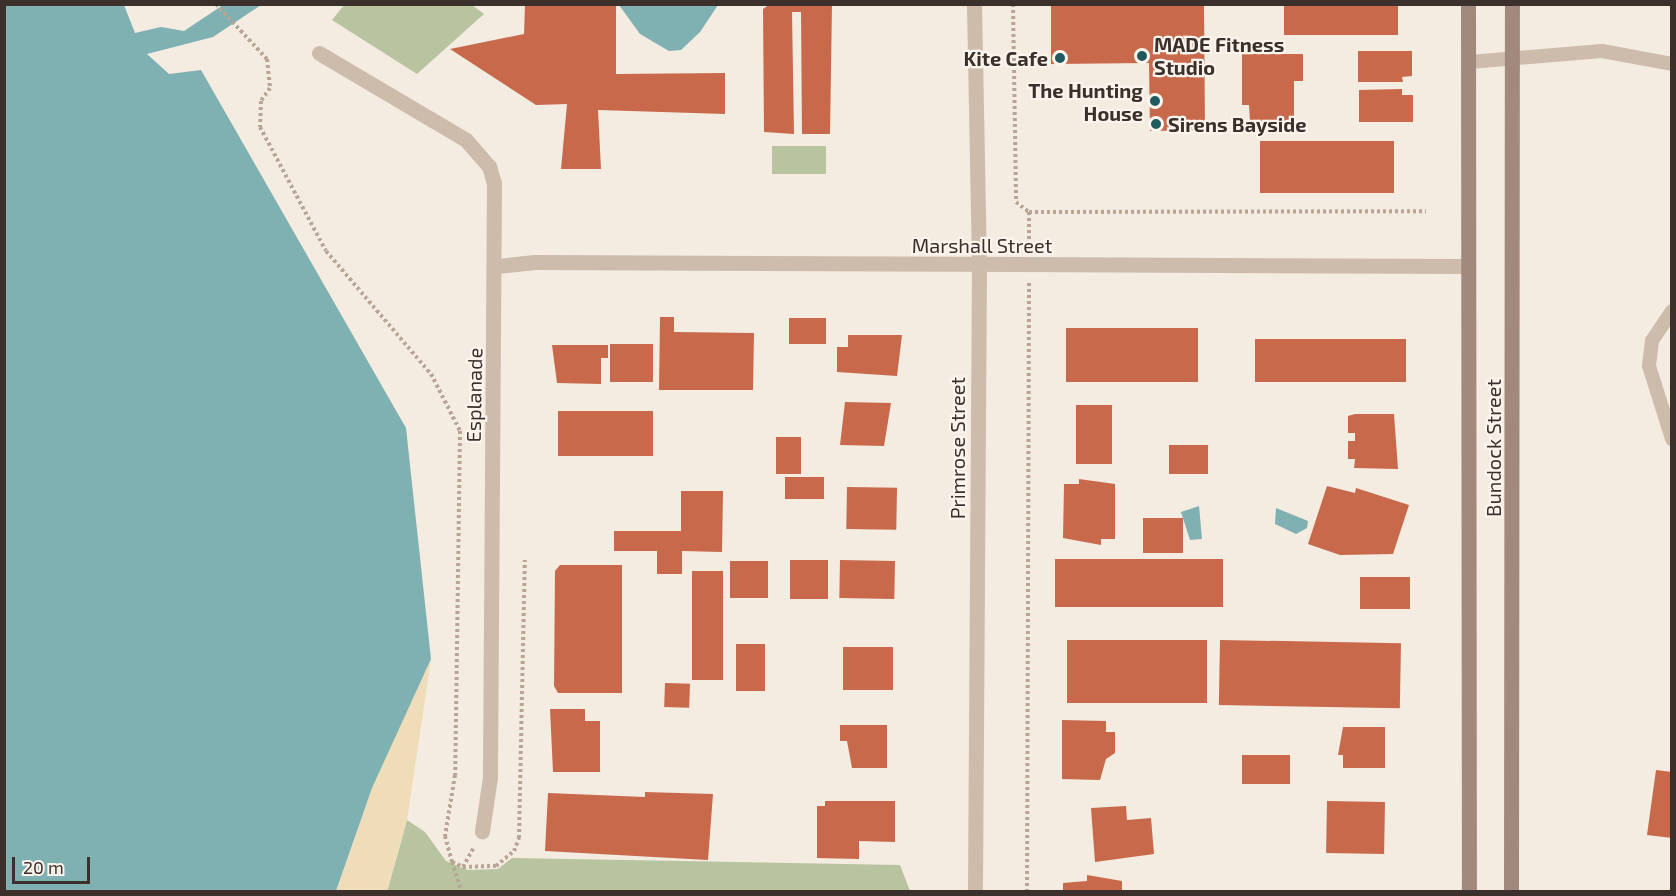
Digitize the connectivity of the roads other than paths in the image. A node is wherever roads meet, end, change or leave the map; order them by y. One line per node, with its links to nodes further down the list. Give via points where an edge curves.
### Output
1 (974, 4): 10 (street, Primrose Street)
2 (1468, 4): 6 (main road, Bundock Street)
3 (1512, 4): 5 (main road, Bundock Street)
4 (319, 53): 9 (street, Esplanade, via 478,150 494,183)
5 (1515, 57): 6 (lane); 7 (lane, via 1602,51); 16 (main road, Bundock Street)
6 (1470, 62): 8 (main road, Bundock Street)
7 (1671, 64)
8 (1468, 266): 10 (street, Marshall Street); 15 (main road, Bundock Street)
9 (497, 267): 10 (street, Marshall Street, via 535,261); 13 (street, Esplanade, via 490,777)
10 (979, 267): 14 (street, Primrose Street)
11 (1671, 311): 12 (lane, via 1652,341 1649,366)
12 (1671, 439)
13 (482, 831)
14 (975, 891)
15 (1469, 891)
16 (1511, 891)

